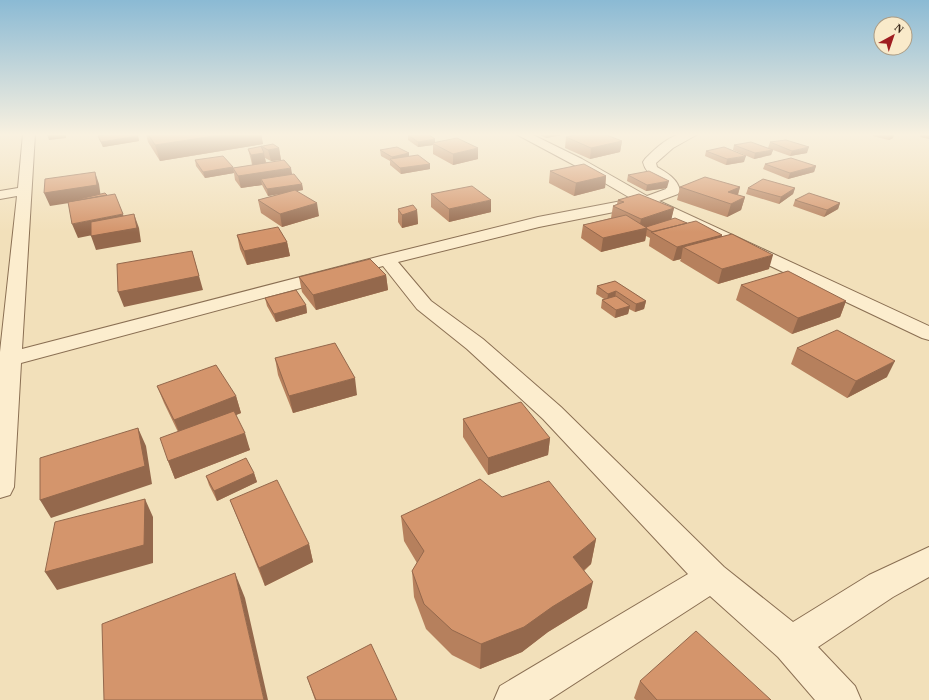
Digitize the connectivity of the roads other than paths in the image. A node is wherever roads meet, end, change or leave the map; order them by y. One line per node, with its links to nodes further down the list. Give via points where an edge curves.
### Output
1 (26, 167): 4 (street)
2 (586, 167): 6 (street)
3 (650, 167): 6 (street, via 672,185 673,191)
4 (24, 191): 5 (street); 9 (street)
5 (0, 195)
6 (646, 201): 7 (street, via 538,222); 8 (street)
7 (387, 260): 9 (street); 12 (street, via 424,305 475,344 552,413)
8 (929, 334)
9 (5, 360): 10 (street)
10 (0, 487)
11 (929, 561): 13 (street, via 880,586)
12 (712, 577): 13 (street); 14 (street)
13 (791, 644): 15 (street)
14 (514, 700)
15 (841, 700)

